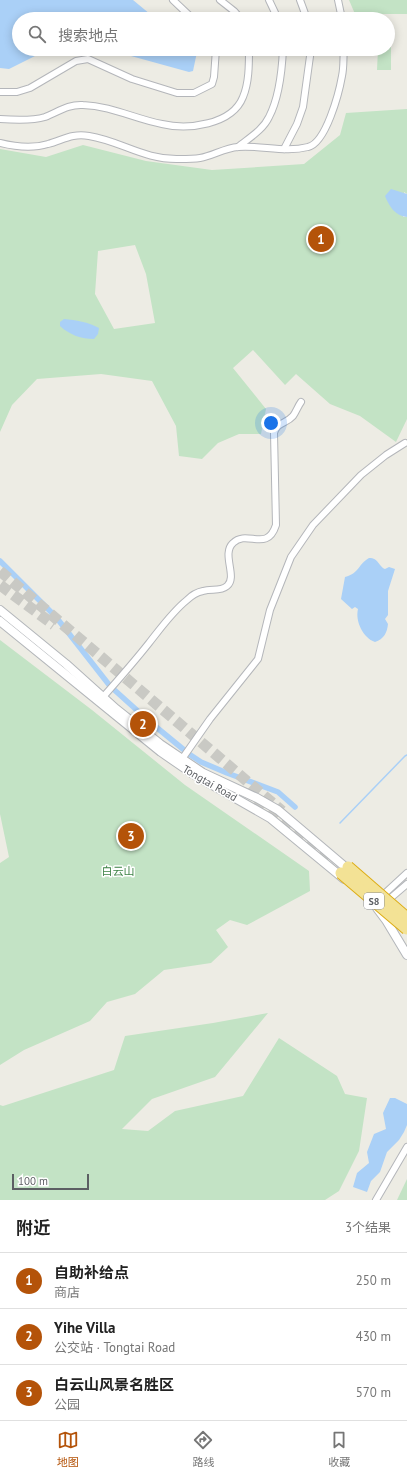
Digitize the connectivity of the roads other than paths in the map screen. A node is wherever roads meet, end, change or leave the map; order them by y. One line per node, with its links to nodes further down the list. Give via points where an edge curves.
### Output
1 (172, 0): 6 (street)
2 (220, 0): 7 (street)
3 (270, 0): 8 (street)
4 (300, 0): 9 (street)
5 (338, 0): 10 (street)
6 (185, 12)
7 (235, 12)
8 (275, 12)
9 (304, 12)
10 (341, 12)
11 (216, 56): 16 (street, via 212,84 194,93 177,93 138,81 88,59 76,61 30,88 17,92)
12 (249, 56): 17 (street, via 243,98 235,110 222,119 203,125 163,125 101,107 81,104 63,108 46,117)
13 (283, 56): 19 (street, via 278,92 269,117 257,132)
14 (310, 56): 20 (street, via 303,107)
15 (343, 56): 20 (street, via 337,98 317,143 310,147)
16 (0, 92)
17 (0, 119)
18 (0, 143): 19 (street, via 32,147 70,135 88,135 153,157 178,159 201,158)
19 (238, 147): 20 (street)
20 (284, 149)
21 (301, 402): 25 (street, via 292,418 275,428 276,525 273,532 268,538 261,540 239,539 234,542 229,555 231,578 227,586 218,590 203,591 188,599 170,616)
22 (405, 443): 26 (street, via 361,475 313,525 288,564 270,610 258,659 210,719)
23 (0, 610): 25 (main road, Tongtai Road)
24 (0, 621): 33 (main road, Tongtai Road, via 161,752 193,774 264,814 287,831 378,909)
25 (103, 697): 26 (main road, Tongtai Road)
26 (182, 760): 29 (main road, Tongtai Road, via 281,812)
27 (407, 873): 29 (street)
28 (407, 884): 29 (street)
29 (384, 899): 32 (main road, Tongtai Road)
30 (407, 918): 31 (highway, S8, bridge, via 345,870)
31 (407, 929)
32 (407, 935)
33 (407, 955)
34 (407, 1148): 35 (street)
35 (376, 1200)

